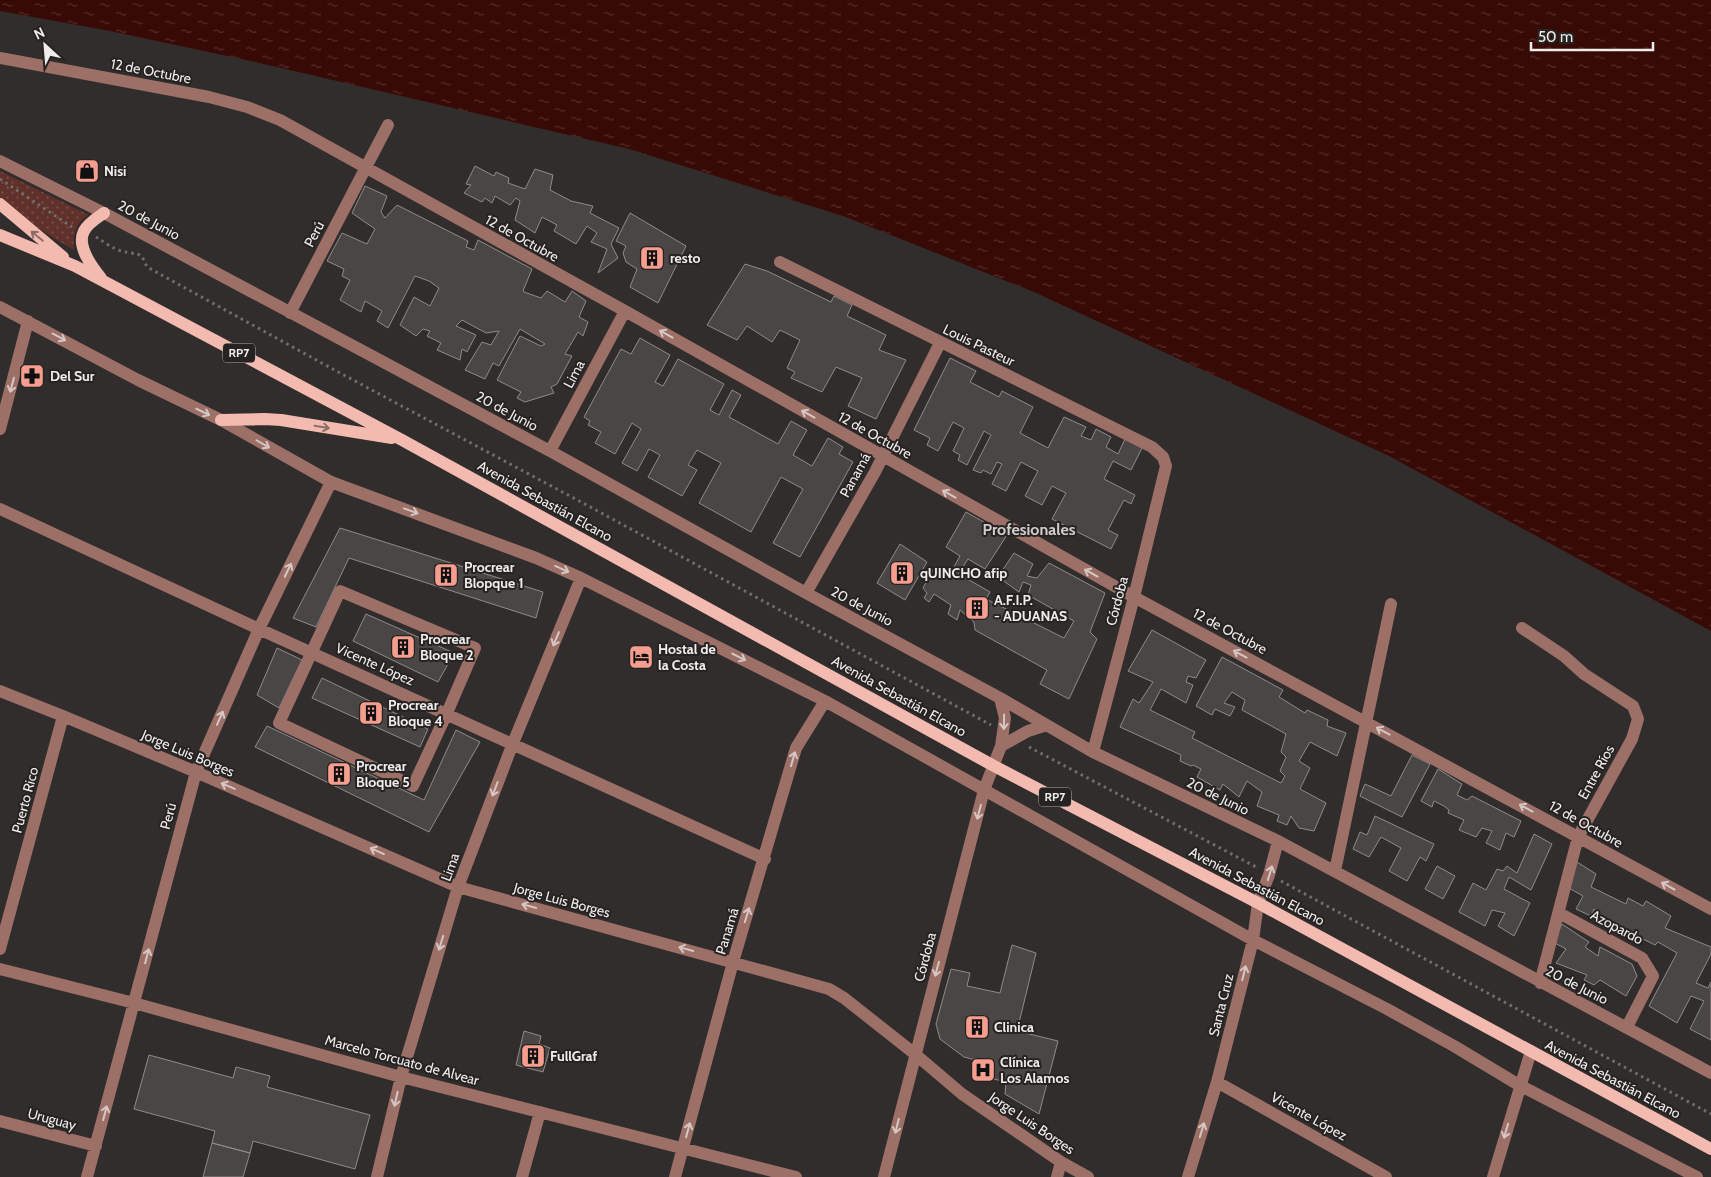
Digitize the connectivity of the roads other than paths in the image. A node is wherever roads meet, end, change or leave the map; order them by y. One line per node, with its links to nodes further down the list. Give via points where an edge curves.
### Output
1 (0, 58): 4 (street, 12 de Octubre, via 247,107 280,120)
2 (388, 125): 4 (street)
3 (0, 160): 6 (street, 20 de Junio)
4 (366, 169): 12 (street, 12 de Octubre); 13 (street, Perú)
5 (0, 204): 9 (main road, Avenida Sebastián Elcano / RP7, one-way to 5)
6 (104, 213): 10 (main road, via 83,232 81,242 92,267); 13 (street, 20 de Junio)
7 (0, 235): 9 (main road, Avenida Sebastián Elcano / RP7)
8 (780, 262): 15 (street, Louis Pasteur)
9 (75, 266): 10 (main road, Avenida Sebastián Elcano / RP7)
10 (104, 282): 18 (main road, Avenida Sebastián Elcano / RP7)
11 (0, 307): 14 (street)
12 (624, 311): 19 (street, Lima); 20 (street, 12 de Octubre, one-way to 12)
13 (290, 313): 19 (street, 20 de Junio)
14 (28, 321): 16 (street, one-way to 16); 17 (street, one-way to 17)
15 (940, 343): 20 (street, Panamá); 21 (street, Louis Pasteur, via 1152,447)
16 (221, 420): 18 (main road, one-way to 18, via 281,420); 22 (street, one-way to 22)
17 (0, 429)
18 (402, 440): 41 (main road, Avenida Sebastián Elcano / RP7)
19 (550, 451): 25 (street, 20 de Junio)
20 (883, 457): 25 (street, Panamá); 26 (street, 12 de Octubre, one-way to 20)
21 (1163, 457): 26 (street, Córdoba, via 1166,466)
22 (331, 482): 24 (street, one-way to 24, via 536,558); 29 (street, Perú, one-way to 22)
23 (0, 509): 29 (street, Vicente López)
24 (581, 578): 33 (street, one-way to 33); 39 (street, Lima, one-way to 39)
25 (806, 593): 32 (street, 20 de Junio)
26 (1134, 597): 36 (street, 12 de Octubre, one-way to 26); 40 (street, Córdoba)
27 (1390, 604): 36 (street)
28 (1522, 628): 44 (street, Entre Ríos, via 1633,706 1638,718 1632,739)
29 (259, 629): 30 (street, Vicente López); 42 (street, Perú, one-way to 29)
30 (311, 652): 34 (street, Vicente López); 34 (street, via 340,591 475,648); 34 (street, via 279,723 413,786)
31 (0, 691): 35 (street, Jorge Luis Borges)
32 (1000, 698): 37 (street, 20 de Junio); 38 (street, one-way to 38)
33 (825, 701): 43 (street); 46 (street, Panamá, one-way to 33, via 796,748)
34 (447, 713): 39 (street, Vicente López)
35 (63, 716): 42 (street, Jorge Luis Borges); 53 (street, Puerto Rico)
36 (1366, 722): 44 (street, 12 de Octubre, one-way to 36); 47 (street)
37 (1047, 725): 38 (street, Córdoba); 40 (street, 20 de Junio)
38 (1008, 736): 41 (street, Córdoba)
39 (513, 743): 46 (street, Vicente López); 48 (street, Lima, one-way to 48)
40 (1092, 752): 45 (street, 20 de Junio)
41 (994, 766): 43 (street, Córdoba); 49 (main road, Avenida Sebastián Elcano / RP7)
42 (196, 772): 48 (street, Jorge Luis Borges, one-way to 42); 57 (street, Perú, one-way to 42)
43 (984, 790): 52 (street); 60 (street, Córdoba, one-way to 60)
44 (1578, 837): 50 (street, 12 de Octubre, one-way to 44); 51 (street, Entre Ríos)
45 (1278, 841): 47 (street, 20 de Junio); 49 (street, Santa Cruz, one-way to 45, via 1270,875)
46 (765, 858): 54 (street, Panamá, one-way to 46)
47 (1334, 871): 56 (street, 20 de Junio)
48 (458, 887): 54 (street, Jorge Luis Borges, one-way to 48); 62 (street, Lima, one-way to 62)
49 (1258, 903): 52 (street, Santa Cruz); 59 (main road, Avenida Sebastián Elcano / RP7)
50 (1711, 909)
51 (1559, 913): 56 (street, Entre Ríos); 58 (street, Azopardo, via 1642,958 1653,976)
52 (1252, 940): 63 (street, Santa Cruz, one-way to 52); 64 (street, via 1386,1009)
53 (0, 949)
54 (733, 962): 60 (street, Jorge Luis Borges, via 829,989); 68 (street, Panamá, one-way to 54)
55 (0, 969): 57 (street, Marcelo Torcuato de Alvear)
56 (1540, 983): 58 (street, 20 de Junio)
57 (134, 1003): 62 (street, Marcelo Torcuato de Alvear); 67 (street, Perú, one-way to 57)
58 (1627, 1027): 61 (street, 20 de Junio)
59 (1531, 1052): 64 (street); 69 (main road, Avenida Sebastián Elcano / RP7)
60 (915, 1054): 70 (street, Jorge Luis Borges, via 962,1094); 76 (street, Córdoba, one-way to 76)
61 (1711, 1074)
62 (401, 1077): 65 (street, Marcelo Torcuato de Alvear); 72 (street, Lima, one-way to 72)
63 (1217, 1082): 79 (street, Santa Cruz, one-way to 63); 80 (street, Vicente López)
64 (1519, 1085): 81 (street, one-way to 81); 82 (street)
65 (540, 1112): 68 (street, Marcelo Torcuato de Alvear); 73 (street)
66 (0, 1121): 67 (street, Uruguay)
67 (96, 1146): 71 (street, Perú)
68 (683, 1148): 74 (street, Panamá); 75 (street, Marcelo Torcuato de Alvear)
69 (1711, 1149)
70 (1061, 1162): 77 (street); 78 (street, Jorge Luis Borges)
71 (87, 1177)
72 (377, 1177)
73 (522, 1177)
74 (675, 1177)
75 (796, 1177)
76 (884, 1177)
77 (1057, 1177)
78 (1088, 1177)
79 (1188, 1177)
80 (1386, 1177)
81 (1493, 1177)
82 (1697, 1177)

